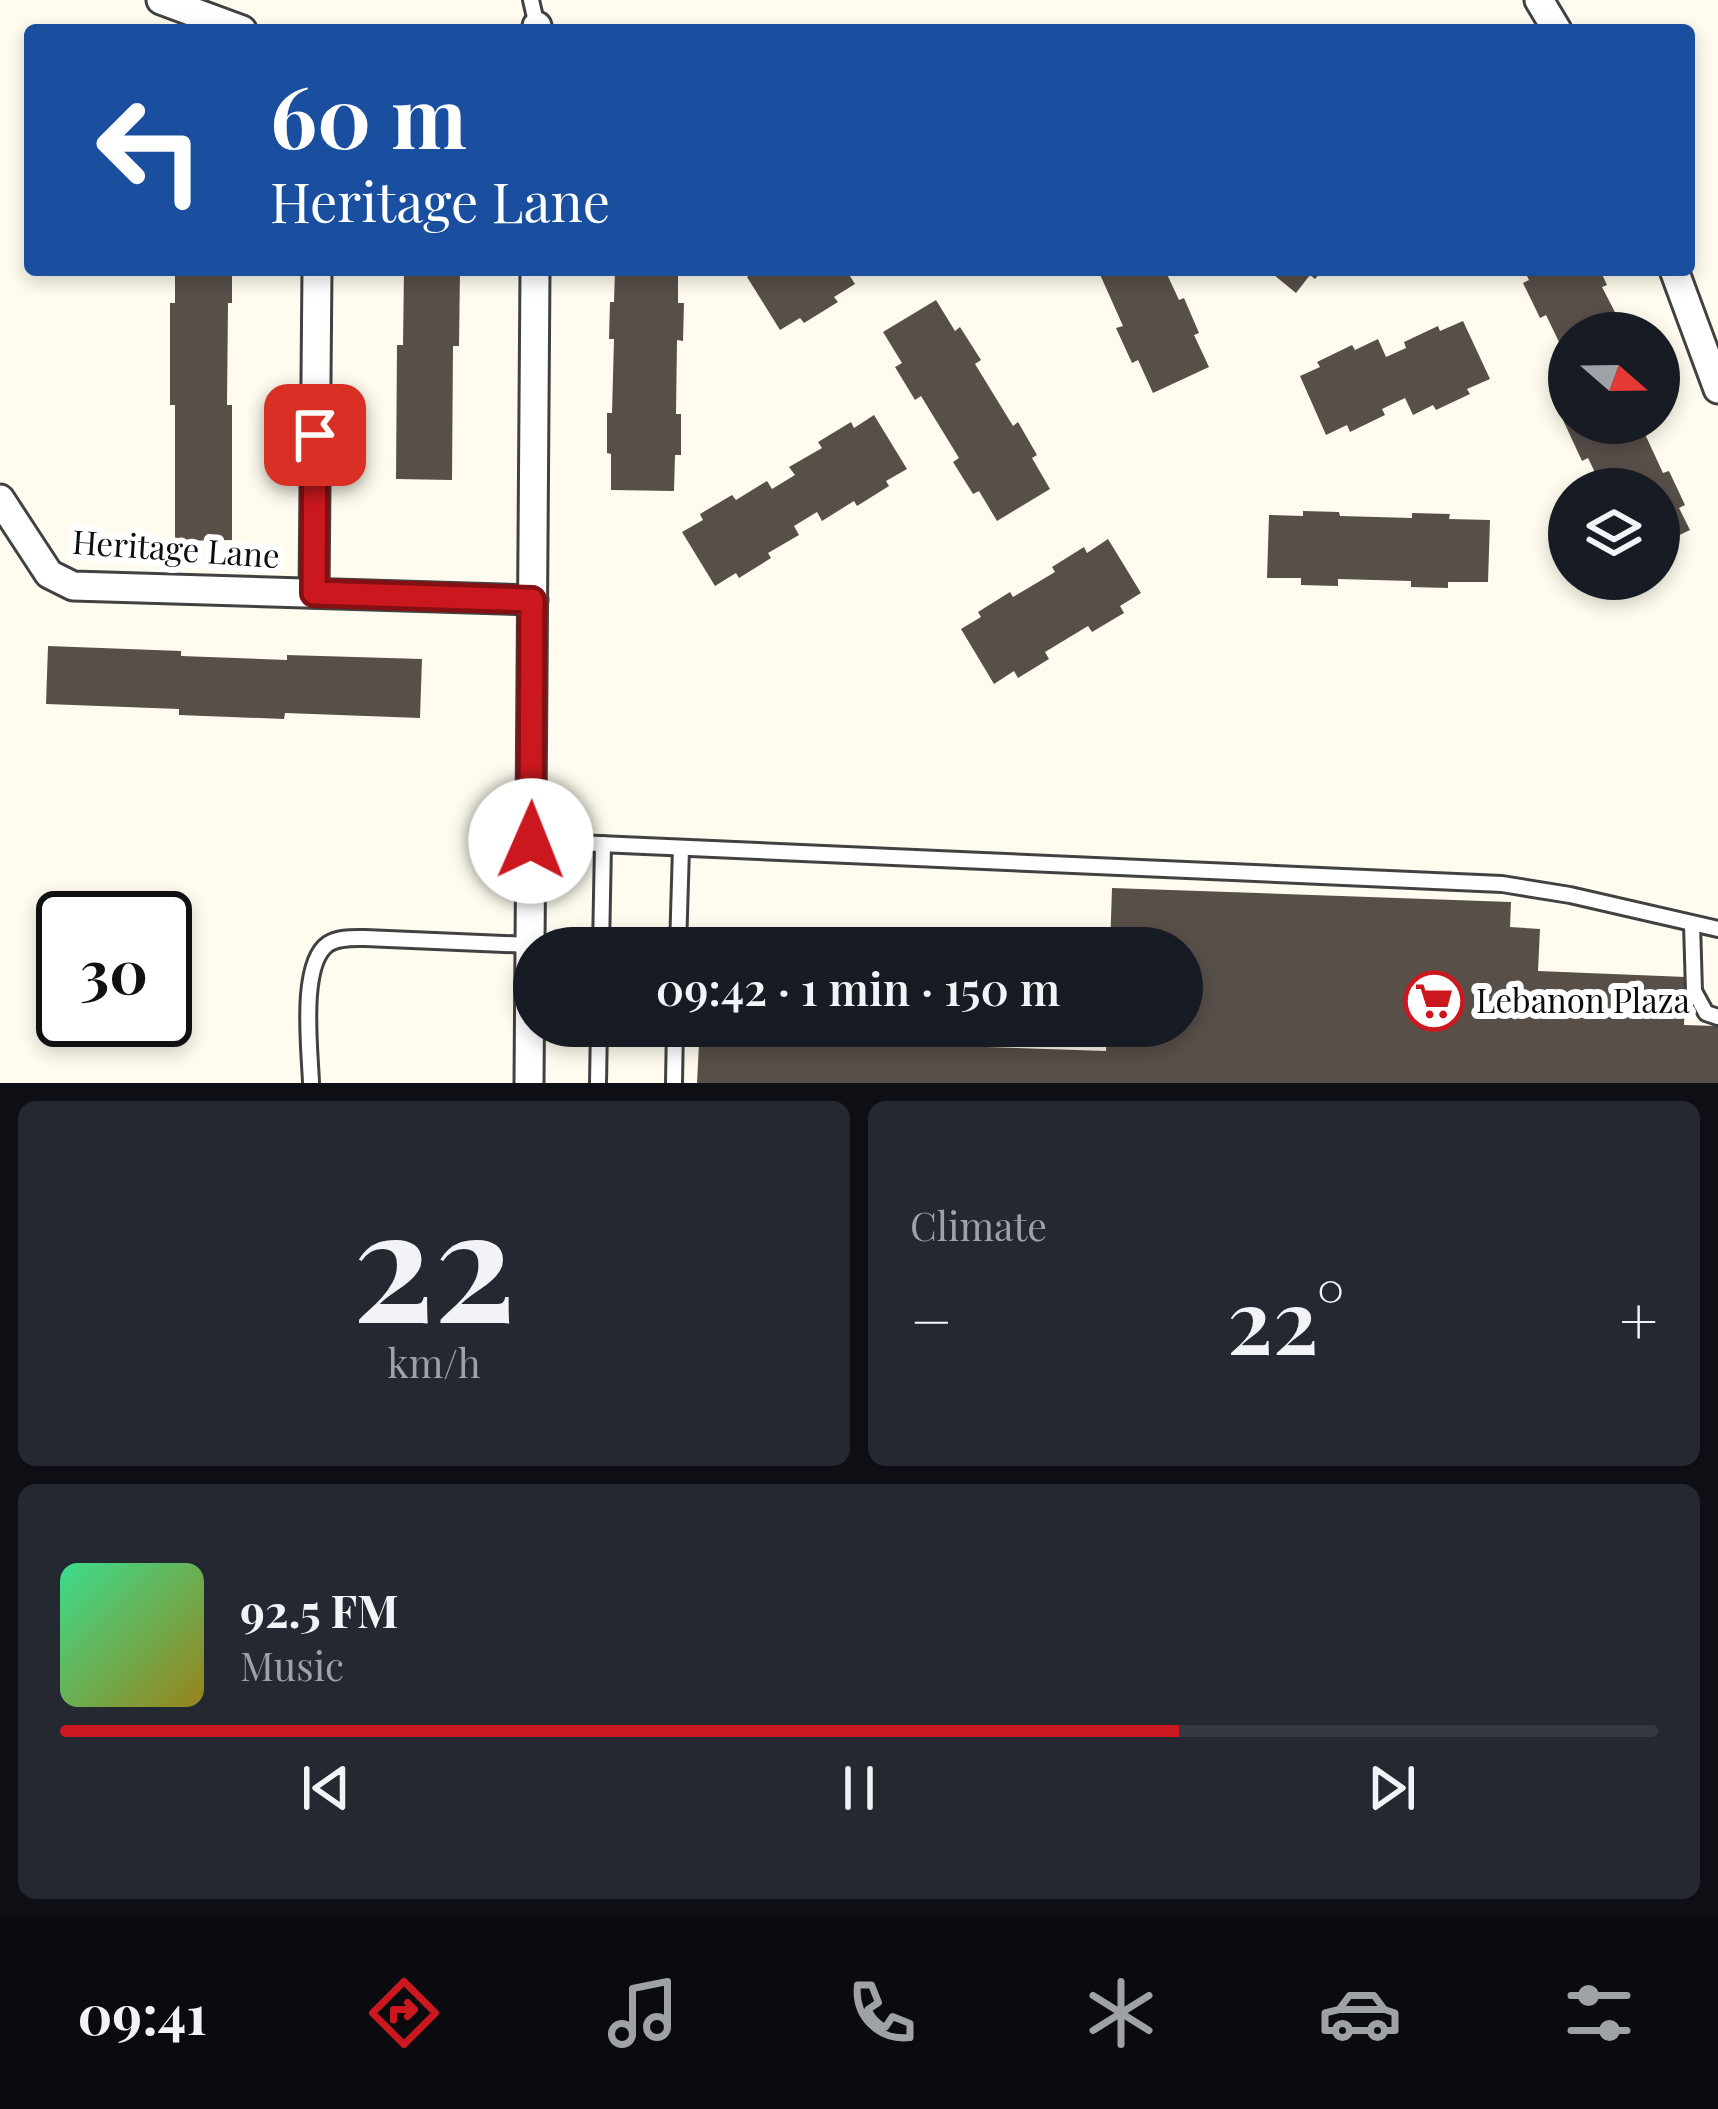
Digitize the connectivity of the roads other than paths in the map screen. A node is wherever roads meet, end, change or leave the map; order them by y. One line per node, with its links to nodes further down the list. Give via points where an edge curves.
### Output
1 (161, 0): 2 (street)
2 (226, 24)
3 (317, 276): 8 (street)
4 (535, 276): 9 (street)
5 (1676, 276): 6 (street)
6 (1718, 389)
7 (0, 500): 8 (street, Heritage Lane, via 49,574 73,586)
8 (314, 593): 9 (street, Heritage Lane)
9 (532, 600): 10 (street)
10 (531, 841): 11 (lane); 14 (street)
11 (603, 844): 12 (lane); 15 (lane)
12 (681, 848): 13 (lane, via 1502,884); 16 (lane)
13 (1692, 924): 17 (lane); 19 (lane, via 1694,991 1706,1013)
14 (530, 927)
15 (601, 927)
16 (679, 927)
17 (1718, 929)
18 (513, 944): 23 (lane, via 365,938 327,944 309,980)
19 (1718, 1017)
20 (529, 1047): 24 (street)
21 (599, 1047): 25 (lane)
22 (675, 1047): 26 (lane)
23 (311, 1083)
24 (529, 1083)
25 (598, 1083)
26 (674, 1083)

